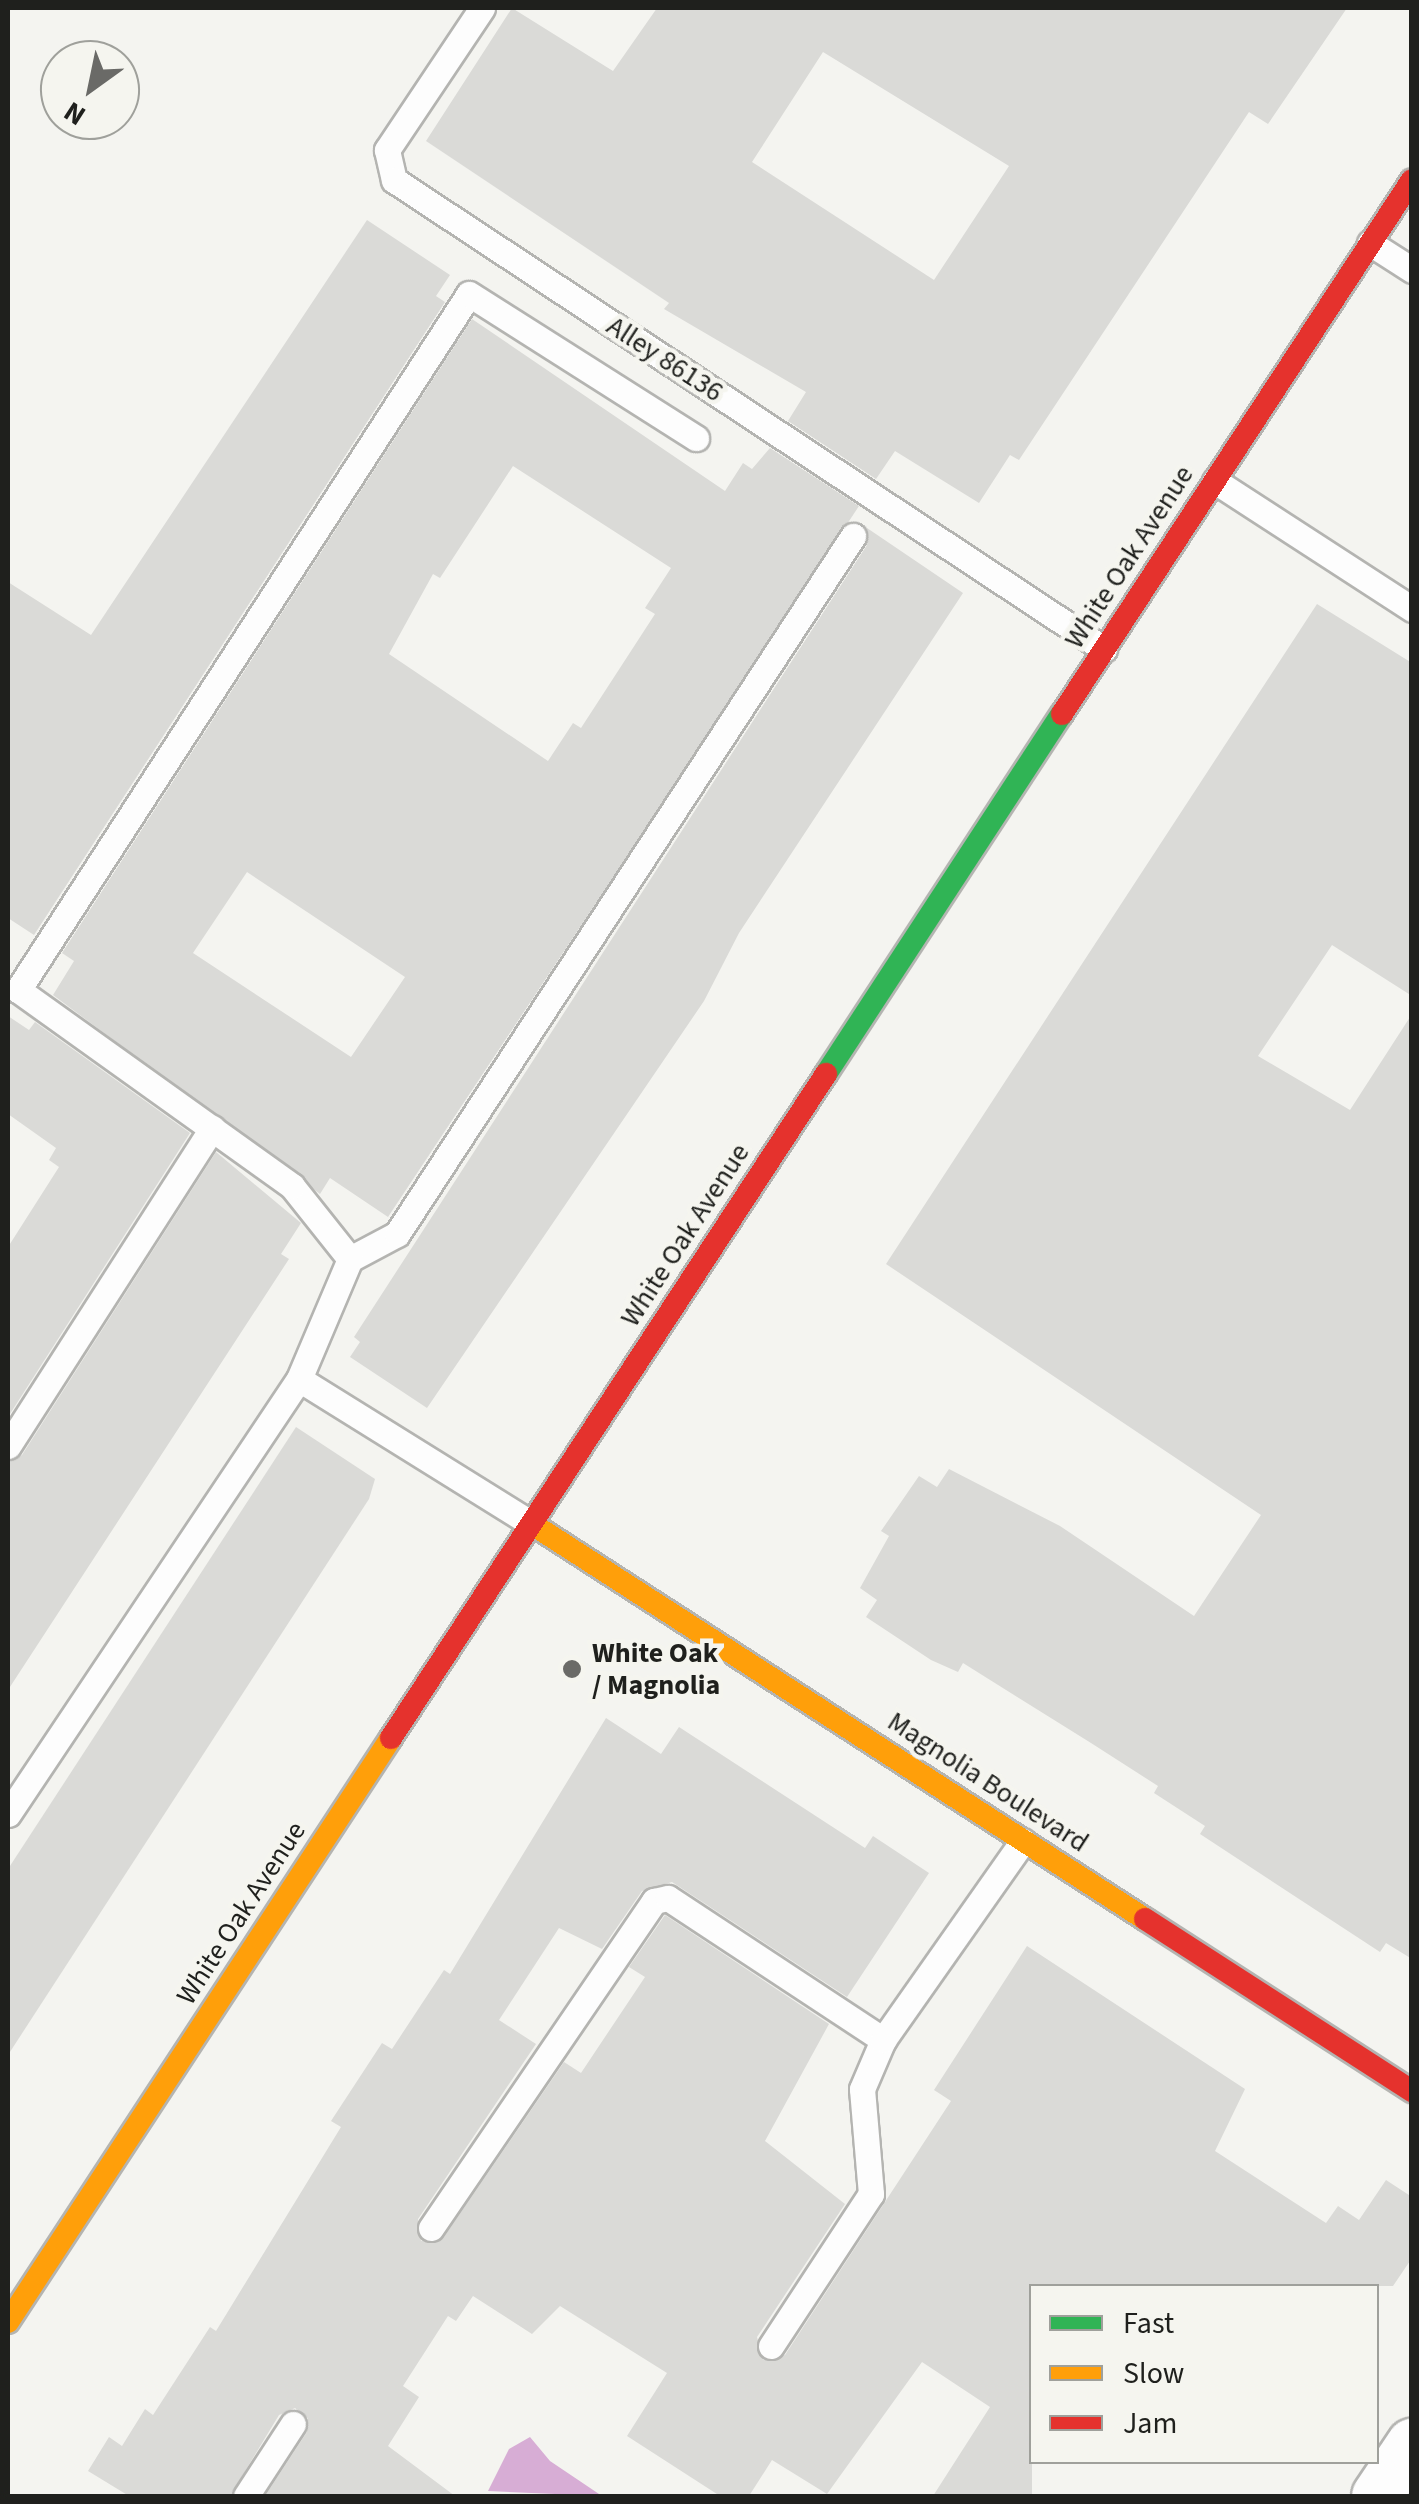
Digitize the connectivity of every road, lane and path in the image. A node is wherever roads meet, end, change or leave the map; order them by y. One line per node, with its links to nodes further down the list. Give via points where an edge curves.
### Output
1 (482, 8): 9 (lane, Alley 86136, via 388,150 394,180)
2 (1412, 180): 3 (main road, White Oak Avenue)
3 (1370, 243): 4 (lane); 6 (main road, White Oak Avenue)
4 (1412, 270)
5 (696, 438): 10 (lane, via 470,294 18,990)
6 (1215, 481): 8 (lane); 9 (main road, White Oak Avenue)
7 (853, 536): 11 (lane, via 397,1234)
8 (1412, 609)
9 (1104, 648): 14 (main road, White Oak Avenue)
10 (212, 1128): 11 (lane, via 292,1186); 13 (lane)
11 (350, 1258): 12 (lane)
12 (299, 1379): 14 (lane); 15 (lane)
13 (8, 1446)
14 (532, 1524): 16 (main road, Magnolia Boulevard); 20 (main road, White Oak Avenue)
15 (8, 1814)
16 (1023, 1840): 17 (lane); 18 (main road, Magnolia Boulevard)
17 (883, 2040): 19 (lane, via 668,1898 654,1901); 21 (lane, via 862,2089 871,2194)
18 (1412, 2092)
19 (431, 2228)
20 (8, 2322)
21 (770, 2346)
22 (293, 2424): 24 (lane)
23 (1412, 2444): 25 (street)
24 (246, 2496)
25 (1377, 2496)

